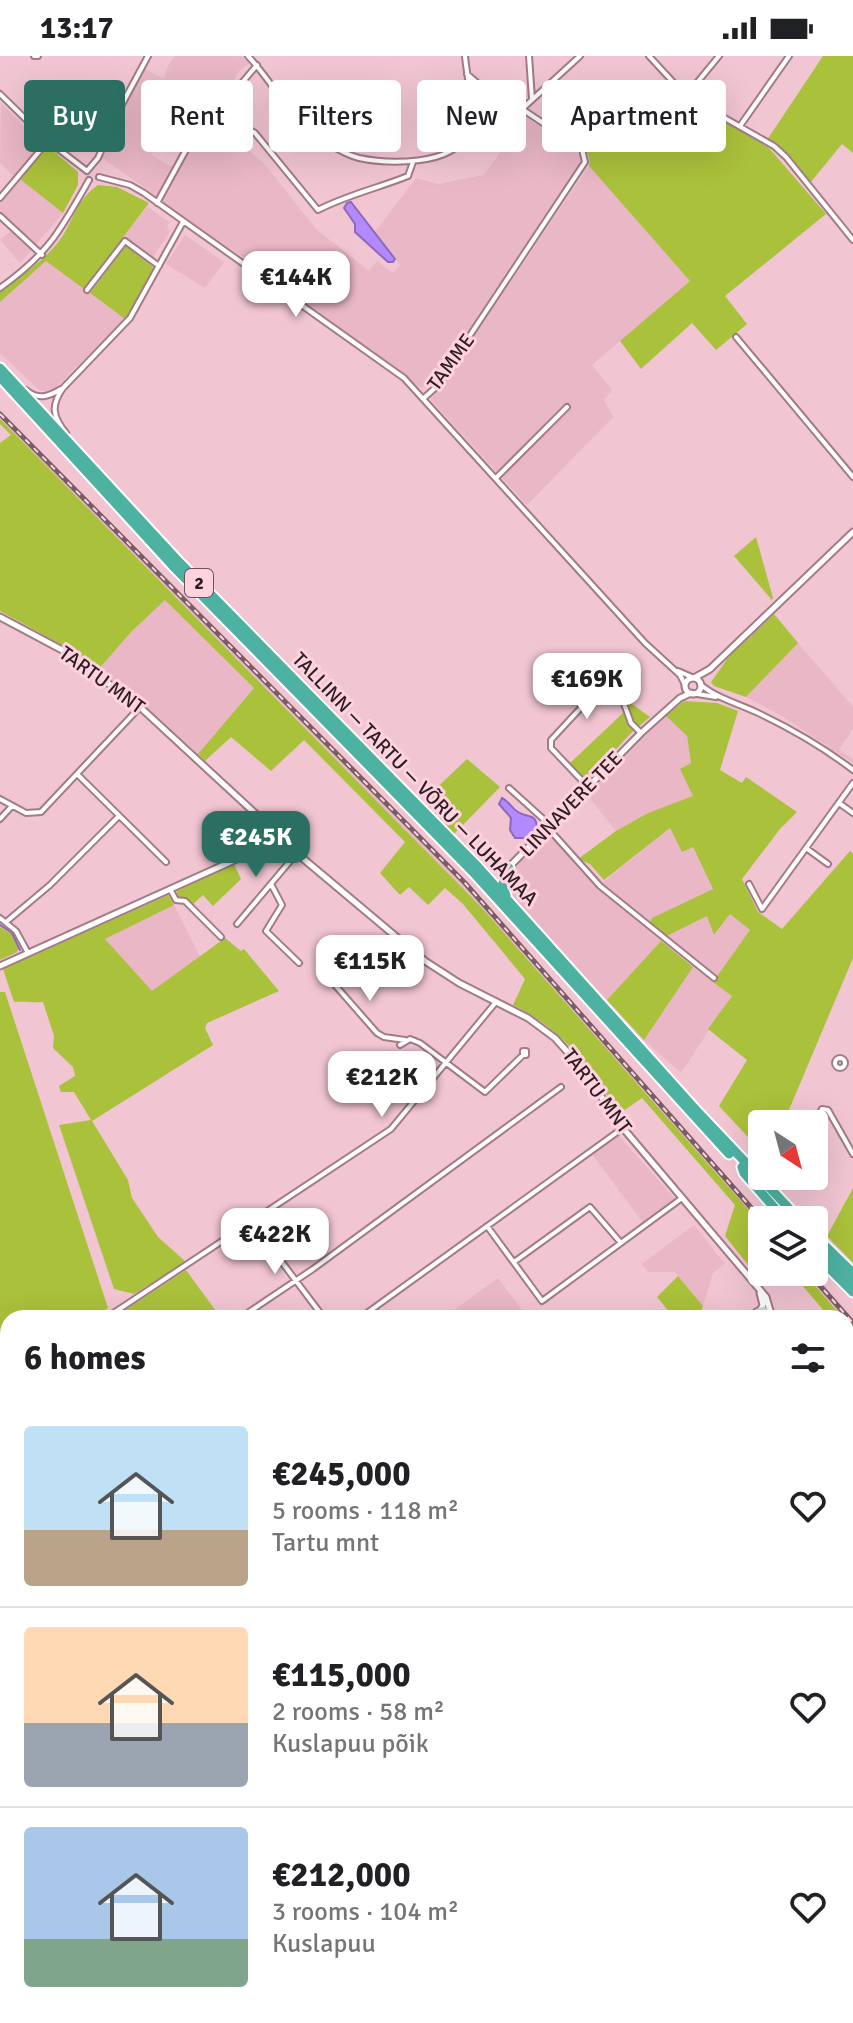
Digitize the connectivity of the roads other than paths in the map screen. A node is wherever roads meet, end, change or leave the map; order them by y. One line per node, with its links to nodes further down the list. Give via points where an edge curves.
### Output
1 (148, 56): 27 (street)
2 (248, 56): 9 (street)
3 (465, 56): 10 (street)
4 (529, 56): 16 (street)
5 (580, 56): 16 (street)
6 (649, 56): 13 (street)
7 (719, 56): 14 (street)
8 (789, 56): 21 (street)
9 (257, 65): 11 (street); 26 (street, via 306,127 335,146 359,157)
10 (467, 74): 12 (street, TAMME); 26 (street, via 471,114 466,136 455,149)
11 (244, 80)
12 (474, 80)
13 (671, 80)
14 (699, 80)
15 (0, 94): 19 (street)
16 (532, 99): 17 (street)
17 (526, 105)
18 (526, 112): 42 (street, TAMME, via 582,149 585,162)
19 (24, 118)
20 (726, 118): 21 (street)
21 (740, 126): 34 (street, via 786,157)
22 (253, 132): 26 (street, via 318,210 408,176)
23 (39, 152): 30 (street)
24 (63, 152): 27 (street)
25 (185, 152): 31 (street)
26 (413, 161)
27 (88, 170): 28 (street, via 98,171); 29 (street)
28 (99, 177): 29 (street); 31 (street, TAMME, via 130,185)
29 (89, 180): 35 (street)
30 (0, 198)
31 (157, 203): 33 (street, TAMME)
32 (0, 216): 35 (street)
33 (183, 222): 36 (street); 42 (street, TAMME, via 389,366)
34 (853, 240)
35 (42, 255): 37 (street)
36 (159, 266): 38 (street, via 125,241); 41 (street, via 130,318)
37 (0, 288)
38 (87, 290)
39 (736, 337): 45 (street)
40 (1, 372): 41 (street, via 38,397); 44 (highway, TALLINN — TARTU — VÕRU — LUHAMAA / 2); 102 (highway, TALLINN — TARTU — VÕRU — LUHAMAA / 2, via 173,566 473,872)
41 (63, 388): 44 (street, via 53,410)
42 (424, 398): 46 (street)
43 (567, 407): 46 (street)
44 (78, 451): 76 (highway, TALLINN — TARTU — VÕRU — LUHAMAA / 2, via 179,562)
45 (853, 477)
46 (496, 478): 50 (street)
47 (853, 532): 49 (street, LINNAVERE TEE)
48 (0, 617): 56 (street, TARTU MNT, via 66,652)
49 (719, 660): 51 (street, LINNAVERE TEE); 53 (street, LINNAVERE TEE)
50 (672, 668): 51 (street); 52 (street)
51 (694, 678): 52 (street, LINNAVERE TEE); 53 (street)
52 (685, 685): 54 (street); 57 (street, LINNAVERE TEE)
53 (701, 686): 54 (street, LINNAVERE TEE); 55 (street)
54 (691, 693): 55 (street); 57 (street, LINNAVERE TEE)
55 (722, 698): 59 (street, via 779,723)
56 (140, 707): 60 (street); 71 (street, TARTU MNT, via 265,823)
57 (669, 707): 58 (street, LINNAVERE TEE)
58 (641, 733): 62 (street, LINNAVERE TEE); 62 (street, via 610,684 602,685 551,740 551,748)
59 (853, 770)
60 (77, 774): 66 (street, via 38,813); 68 (street)
61 (853, 783): 65 (street)
62 (588, 787): 70 (street, LINNAVERE TEE)
63 (509, 788): 70 (street)
64 (0, 799): 66 (street)
65 (839, 803): 67 (street); 72 (street)
66 (12, 806): 69 (street)
67 (853, 813)
68 (119, 816): 74 (street); 83 (street)
69 (0, 819)
70 (549, 827): 77 (street, LINNAVERE TEE); 90 (street, via 600,886)
71 (274, 841): 73 (street, TARTU MNT); 80 (street)
72 (806, 848): 75 (street); 79 (street, via 762,909)
73 (297, 853): 78 (street); 91 (street, TARTU MNT, via 425,961)
74 (166, 862)
75 (828, 864)
76 (478, 867): 77 (highway, via 491,875); 81 (highway, TALLINN — TARTU — VÕRU — LUHAMAA / 2)
77 (509, 868): 81 (highway, via 502,886)
78 (271, 884): 84 (street); 87 (street, via 282,905 266,931)
79 (749, 884)
80 (170, 889): 85 (street); 86 (street)
81 (510, 902): 106 (highway, TALLINN — TARTU — VÕRU — LUHAMAA / 2)
82 (0, 918): 83 (street)
83 (6, 922): 86 (street)
84 (237, 924)
85 (221, 937)
86 (28, 954): 88 (street)
87 (299, 963)
88 (0, 966)
89 (328, 977): 92 (street, via 377,1033)
90 (714, 978)
91 (496, 1002): 95 (street); 100 (street, TARTU MNT, via 528,1018 565,1048)
92 (405, 1040): 93 (street); 95 (street, via 420,1043)
93 (400, 1045)
94 (523, 1055): 95 (street, via 485,1092)
95 (447, 1064): 107 (street, via 391,1129)
96 (844, 1065): 97 (street)
97 (853, 1069)
98 (561, 1087): 115 (street)
99 (828, 1110): 101 (street)
100 (623, 1128): 103 (street, TARTU MNT); 108 (street)
101 (853, 1154)
102 (742, 1167): 104 (highway); 105 (highway, TALLINN — TARTU — VÕRU — LUHAMAA / 2)
103 (684, 1197): 109 (street); 117 (street, TARTU MNT)
104 (773, 1206)
105 (778, 1206)
106 (787, 1206)
107 (256, 1220): 115 (street); 119 (street)
108 (487, 1226): 112 (street); 122 (street)
109 (621, 1243): 112 (street, via 590,1207); 112 (street, via 542,1301)
110 (828, 1249): 114 (highway)
111 (828, 1257): 116 (highway)
112 (514, 1262)
113 (828, 1267): 118 (highway)
114 (853, 1273)
115 (295, 1279): 120 (street); 121 (street)
116 (853, 1281)
117 (758, 1288): 123 (street); 124 (street, TARTU MNT)
118 (853, 1292)
119 (118, 1310)
120 (252, 1310)
121 (318, 1310)
122 (371, 1310)
123 (760, 1310)
124 (771, 1310)

